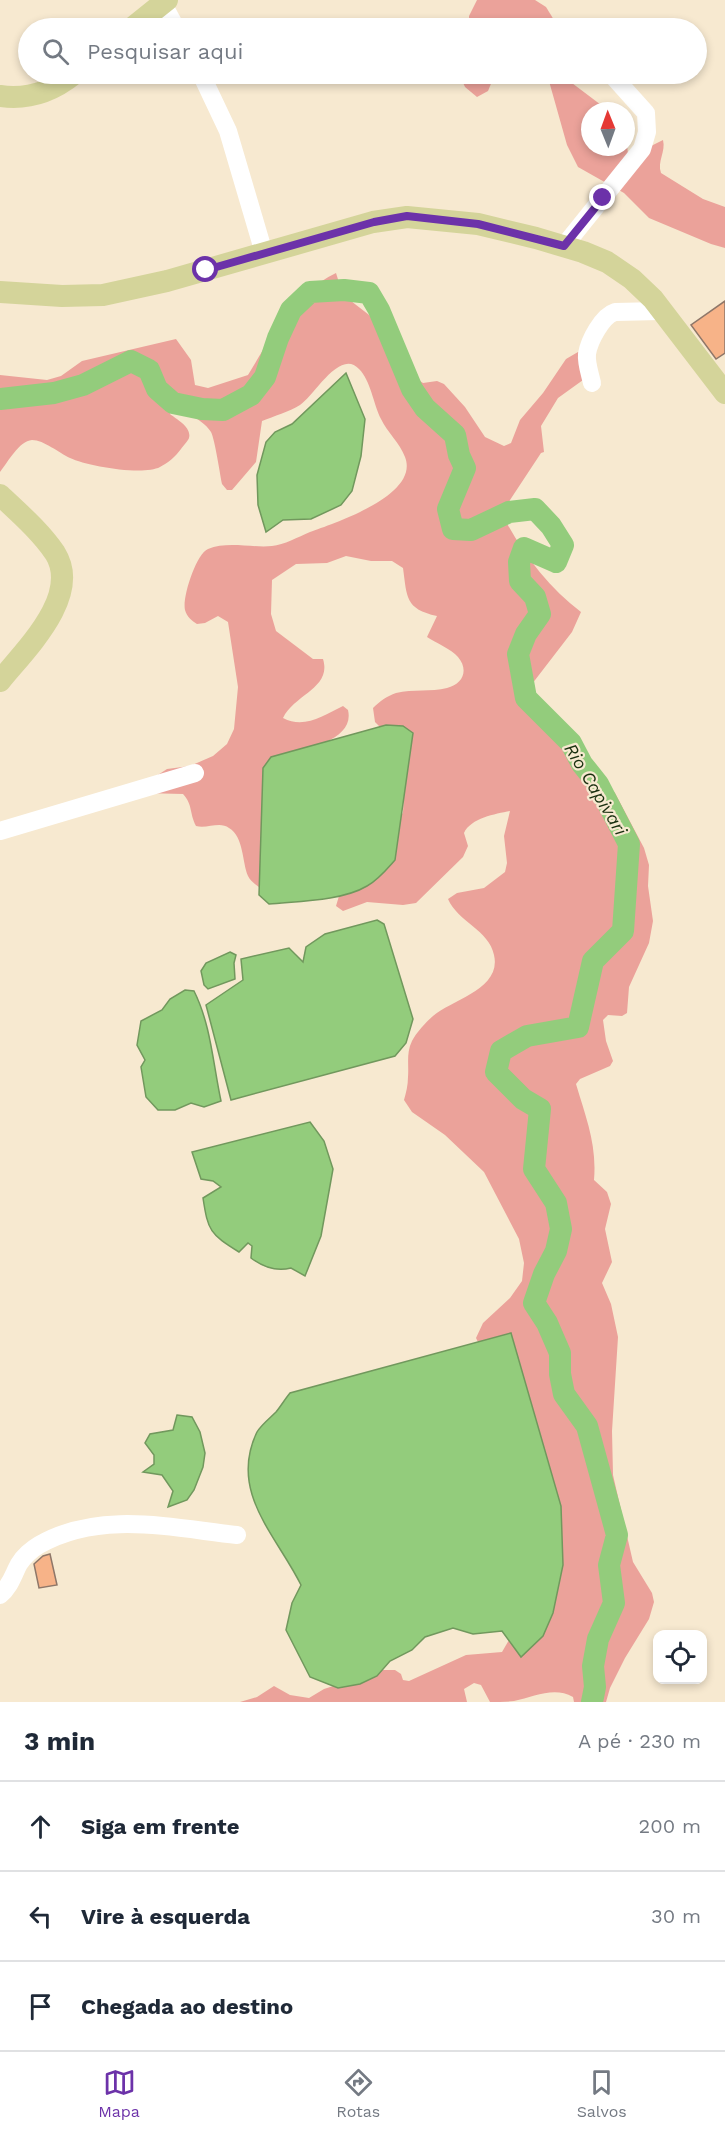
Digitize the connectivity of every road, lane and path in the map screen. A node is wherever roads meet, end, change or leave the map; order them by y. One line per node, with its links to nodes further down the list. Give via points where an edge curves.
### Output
1 (165, 2): 2 (main road); 3 (lane)
2 (145, 18)
3 (172, 18)
4 (59, 84): 7 (main road, via 21,97)
5 (206, 84): 9 (lane, via 228,131)
6 (620, 84): 8 (lane, via 646,113 647,132 642,149)
7 (0, 96)
8 (564, 246): 9 (main road, via 478,224 407,216); 11 (main road, via 607,262 632,279)
9 (264, 253): 10 (main road, via 103,295)
10 (0, 292)
11 (660, 310): 12 (lane, via 609,314 597,328 587,355); 13 (main road)
12 (592, 383)
13 (725, 393)
14 (0, 495): 15 (main road, via 28,521 62,568 61,591 51,618)
15 (0, 681)
16 (195, 773): 17 (lane)
17 (0, 831)
18 (237, 1535): 19 (lane, via 133,1524 76,1529 38,1546 20,1562 6,1591)
19 (0, 1595)

